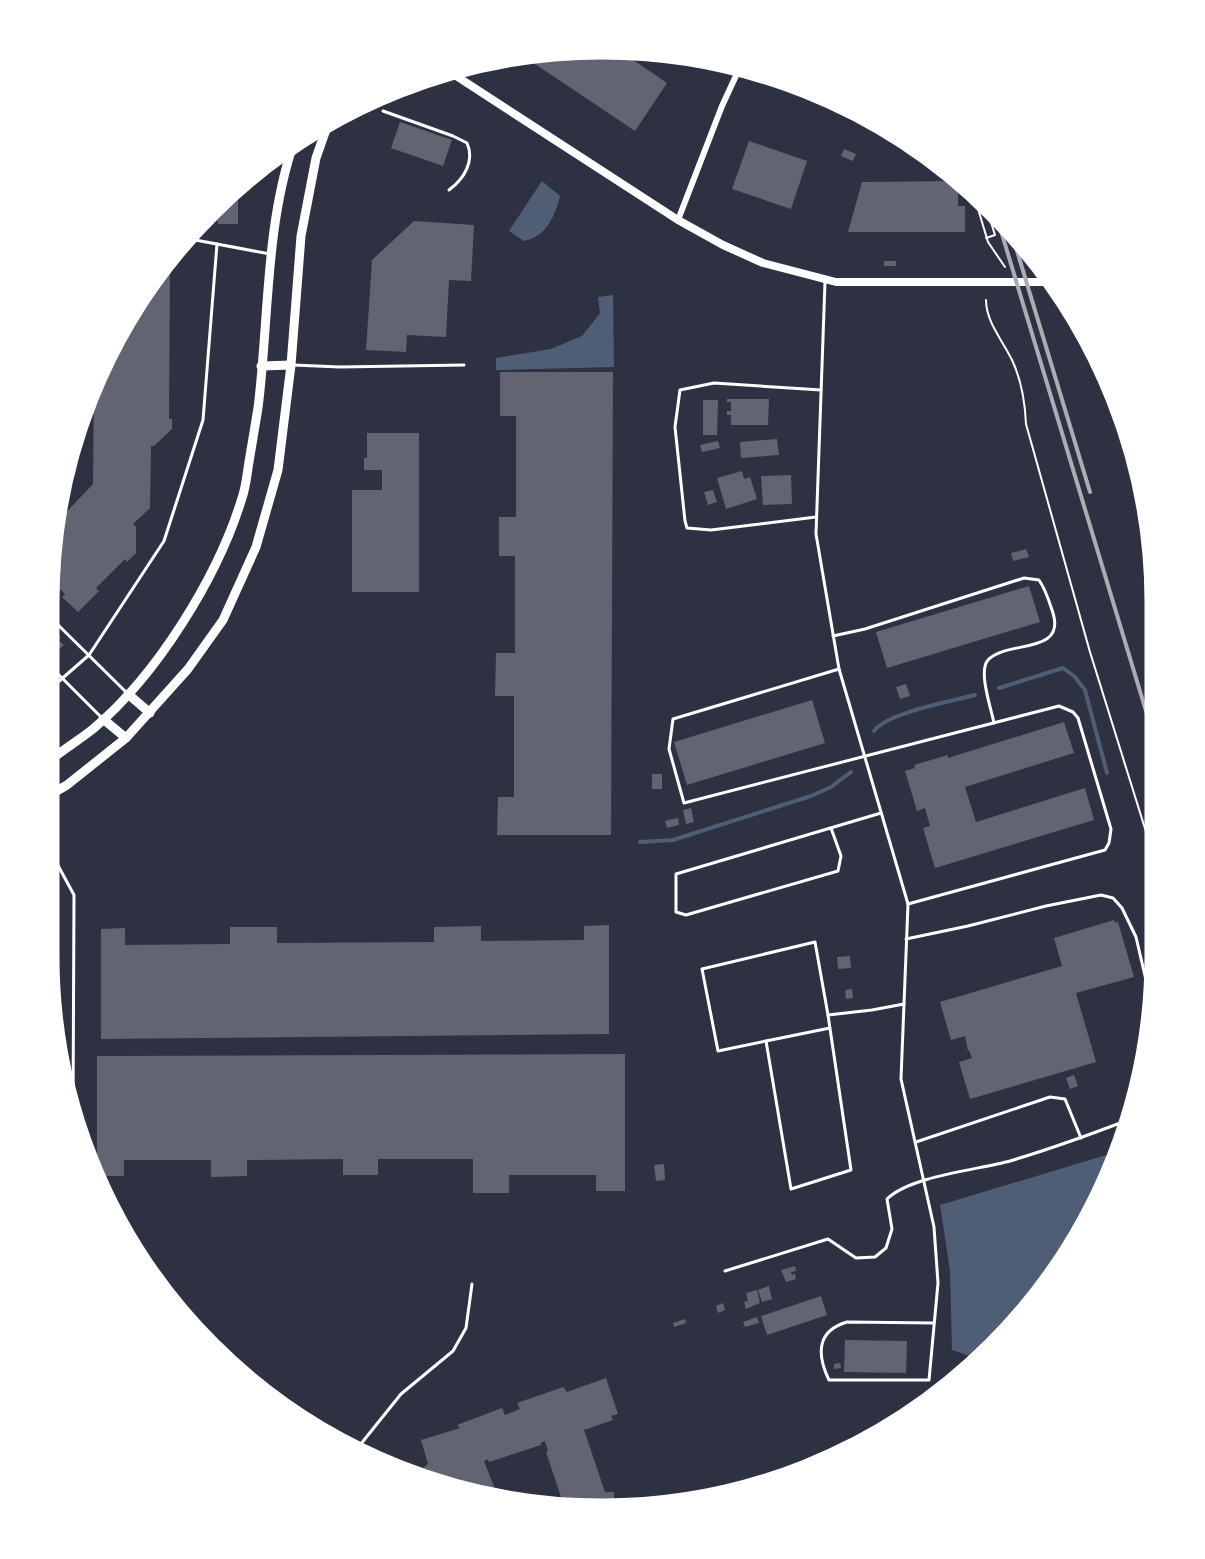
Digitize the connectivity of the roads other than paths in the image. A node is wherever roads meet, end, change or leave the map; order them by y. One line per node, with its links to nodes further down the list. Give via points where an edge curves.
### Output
1 (736, 75): 7 (street)
2 (459, 78): 7 (street)
3 (383, 111): 6 (lane, via 467,143 471,151 461,182)
4 (324, 135): 13 (main road, via 303,227)
5 (290, 158): 10 (main road)
6 (449, 190)
7 (678, 220): 11 (street, via 763,263)
8 (197, 240): 9 (lane)
9 (217, 244): 10 (lane); 20 (lane, via 203,420 164,541)
10 (272, 254): 15 (main road)
11 (825, 280): 12 (street); 16 (lane)
12 (1042, 282)
13 (291, 365): 14 (lane); 15 (main road); 26 (main road, via 278,470 256,547 223,620)
14 (464, 365)
15 (261, 366): 25 (main road, via 243,497 219,555 170,645)
16 (821, 390): 17 (lane); 17 (lane, via 714,383 680,390 675,427 687,528 711,530)
17 (816, 517): 19 (lane)
18 (58, 625): 20 (lane)
19 (833, 636): 21 (lane); 28 (lane, via 1024,578 1039,580 1046,589 1054,632 1048,640 988,660 983,672)
20 (89, 656): 23 (lane); 25 (lane)
21 (839, 669): 31 (lane); 31 (lane, via 673,719 669,749 684,803)
22 (58, 674): 23 (lane)
23 (63, 679): 24 (lane); 27 (lane)
24 (58, 683)
25 (128, 694): 26 (main road); 27 (main road)
26 (150, 713): 29 (main road)
27 (103, 719): 29 (main road); 30 (main road)
28 (994, 723): 31 (lane); 36 (lane, via 1059,706 1073,712 1111,829 1109,843 1105,850)
29 (126, 738): 32 (main road)
30 (58, 754)
31 (863, 756): 33 (lane)
32 (58, 790)
33 (882, 813): 34 (lane); 36 (lane)
34 (831, 828): 34 (lane, via 841,856 837,871 686,915 676,912 676,874)
35 (58, 865): 43 (lane, via 74,895)
36 (908, 903): 37 (lane)
37 (906, 939): 38 (lane, via 1101,895 1113,898 1122,908 1136,937); 39 (lane)
38 (1145, 978)
39 (904, 1004): 40 (lane); 46 (lane, via 901,1079)
40 (828, 1015): 41 (lane); 42 (lane, via 815,942 702,969 718,1051)
41 (830, 1028): 42 (lane); 42 (lane, via 851,1170 791,1188)
42 (766, 1041)
43 (73, 1081)
44 (1120, 1123): 45 (lane)
45 (1081, 1138): 46 (lane, via 1065,1099 1050,1097); 47 (lane)
46 (915, 1143): 47 (lane)
47 (924, 1181): 48 (lane, via 895,1191 887,1199 892,1229 886,1248 875,1257 856,1258 828,1239); 50 (lane, via 934,1227 938,1283)
48 (725, 1271)
49 (472, 1284): 51 (lane, via 466,1328 453,1351 401,1394)
50 (934, 1323): 50 (lane, via 929,1380 829,1380 821,1364 822,1341 834,1326 847,1322)
51 (361, 1444)

